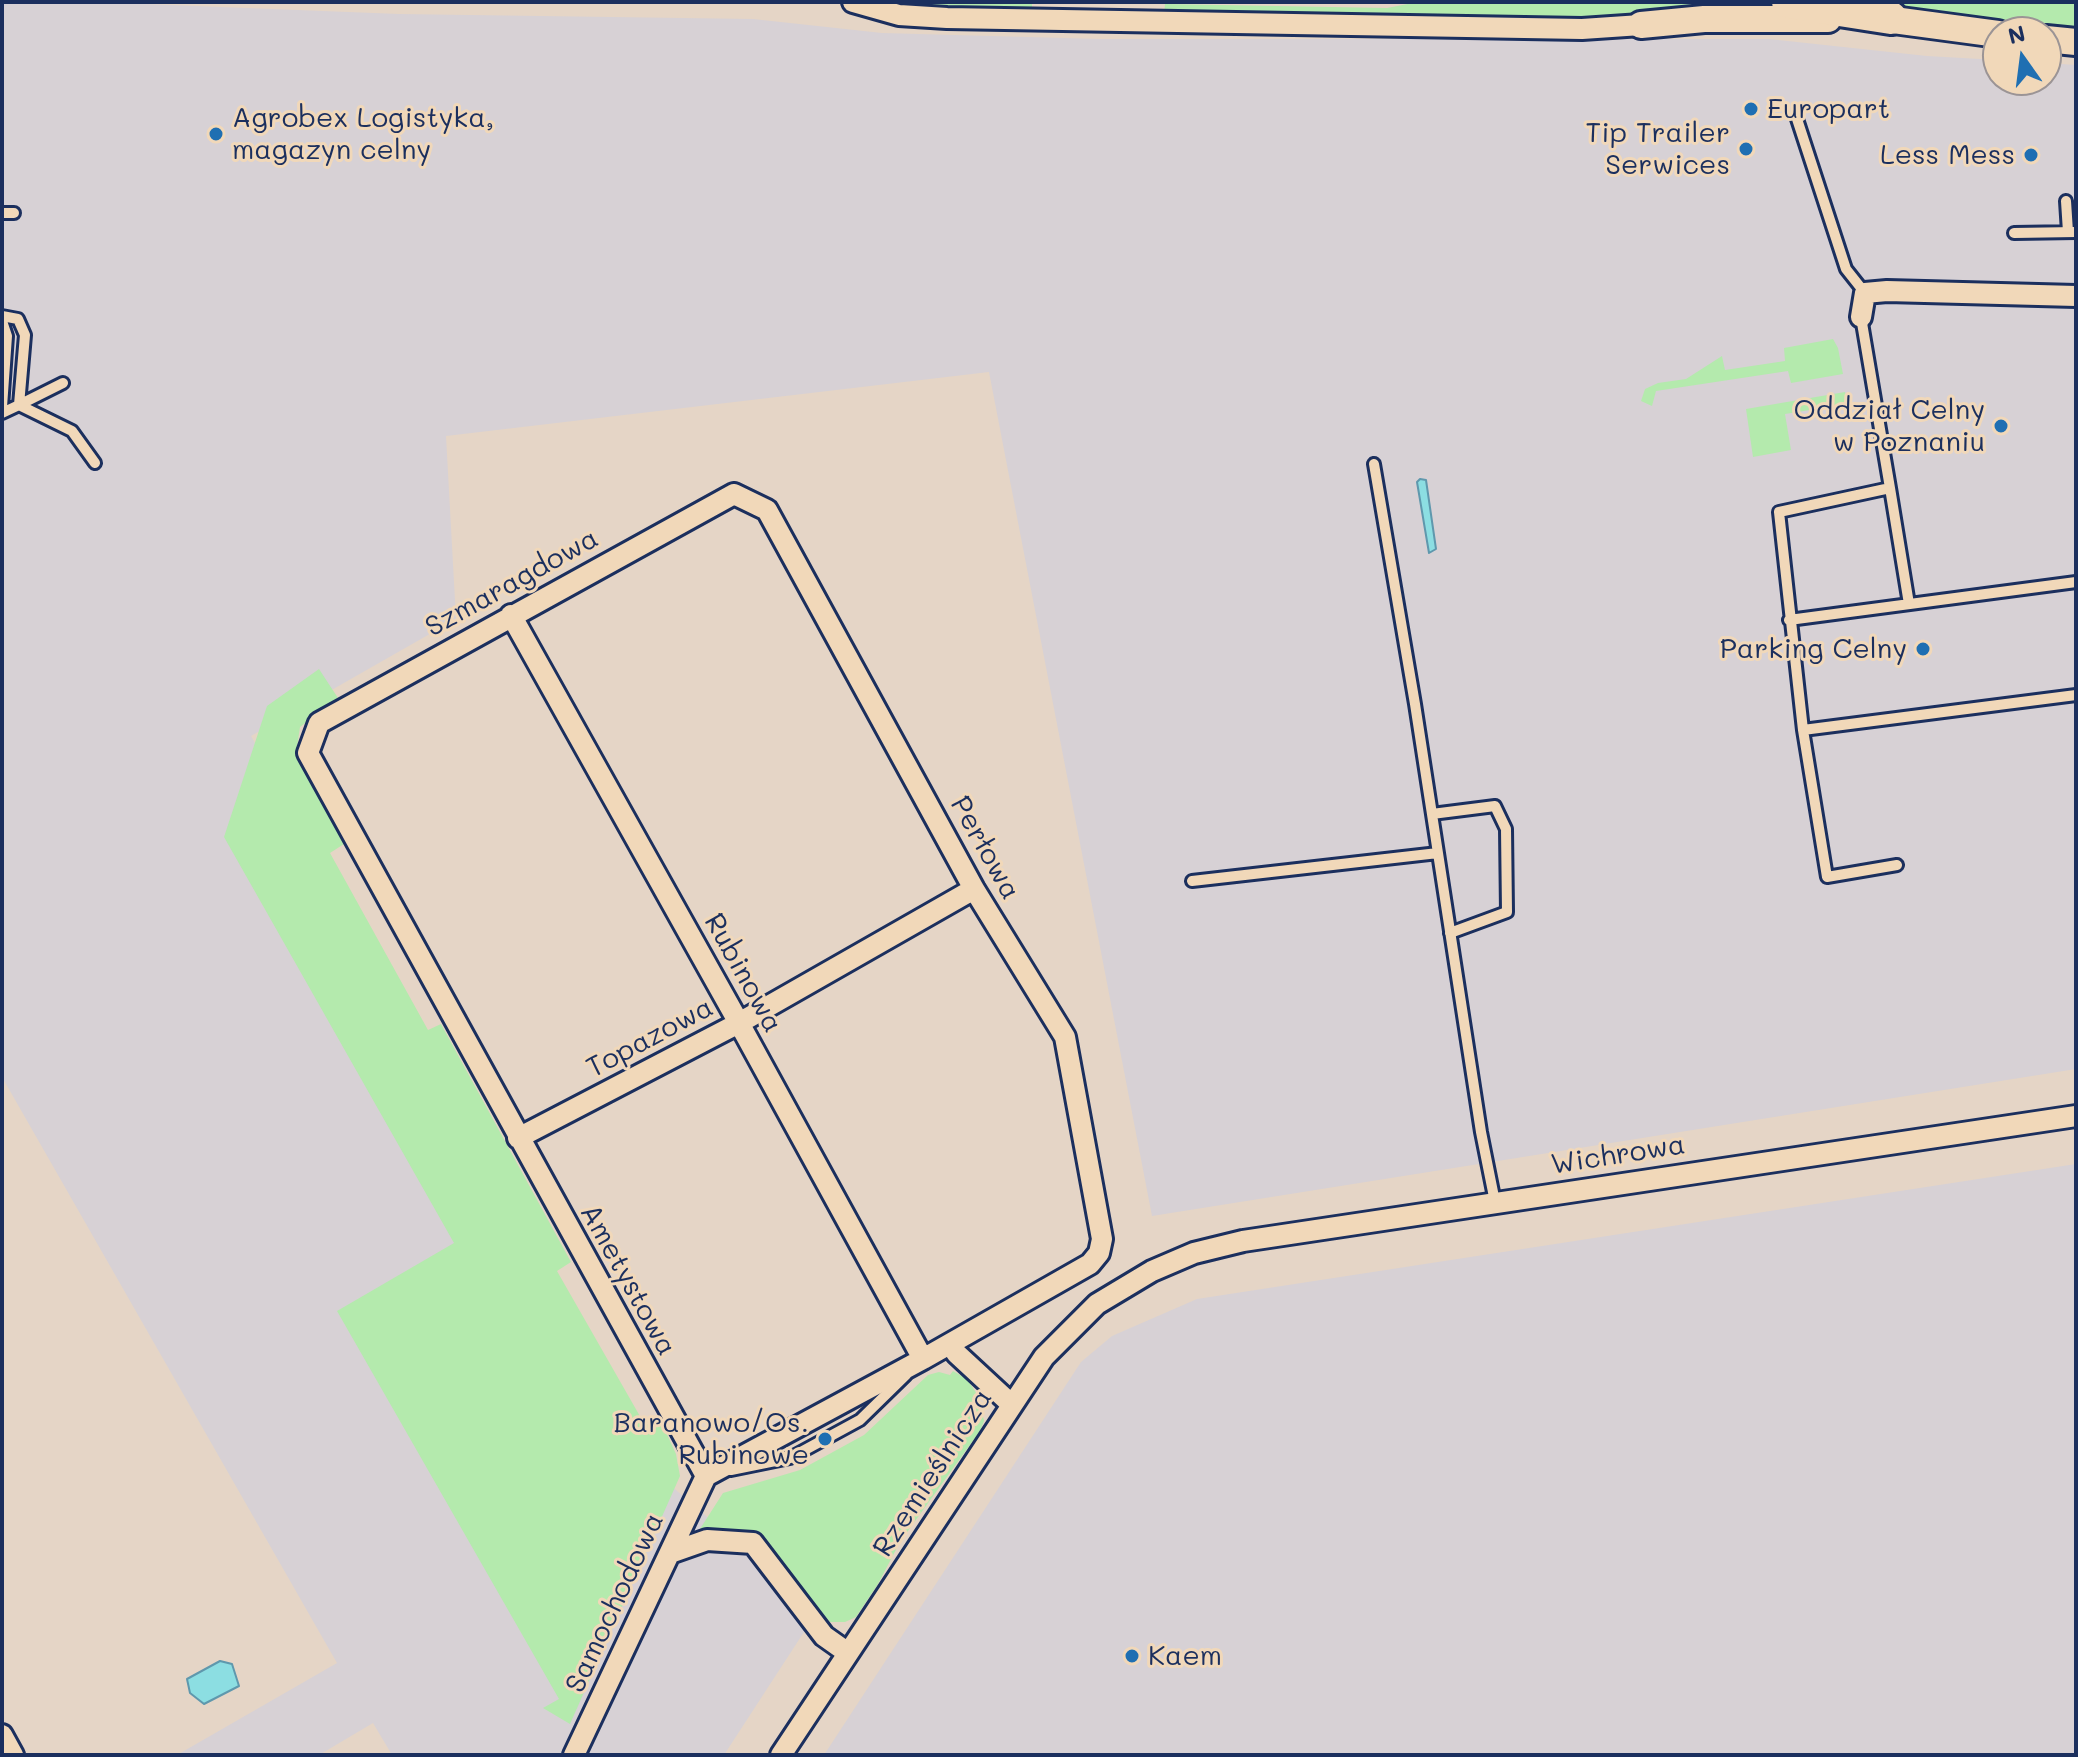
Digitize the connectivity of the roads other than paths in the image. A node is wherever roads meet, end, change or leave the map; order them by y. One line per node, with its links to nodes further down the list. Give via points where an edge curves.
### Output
1 (853, 2): 4 (street, via 899,15 947,18 1582,29)
2 (1788, 2): 3 (main road)
3 (1891, 18): 4 (street, via 1704,19); 5 (street)
4 (1641, 25)
5 (1982, 32)
6 (1797, 119): 12 (lane, via 1846,269)
7 (2066, 201): 10 (lane)
8 (2, 213): 9 (lane)
9 (14, 213)
10 (2072, 232): 11 (lane)
11 (2014, 233)
12 (1865, 293): 13 (street); 14 (street)
13 (2076, 296)
14 (1861, 317): 21 (lane)
15 (2, 318): 17 (lane, via 18,319 25,335); 18 (lane, via 7,336)
16 (63, 383): 17 (lane)
17 (19, 405): 18 (lane); 19 (lane, via 72,431)
18 (2, 410)
19 (95, 463)
20 (1374, 464): 30 (lane)
21 (1890, 488): 24 (lane); 26 (lane, via 1779,512)
22 (734, 494): 25 (street, Szmaragdowa); 34 (street, Perłowa, via 767,510)
23 (2076, 582): 24 (lane)
24 (1909, 604): 26 (lane)
25 (511, 615): 28 (street, Szmaragdowa); 36 (street, Rubinowa)
26 (1789, 620): 29 (lane)
27 (2076, 695): 29 (lane)
28 (319, 723): 38 (street, Ametystowa, via 308,753)
29 (1803, 730): 32 (lane, via 1827,877)
30 (1432, 814): 31 (lane); 35 (lane, via 1495,806 1506,829 1507,912)
31 (1438, 853): 33 (lane); 35 (lane)
32 (1897, 865)
33 (1192, 881)
34 (974, 889): 36 (street, Topazowa); 41 (street, Perłowa, via 1065,1037 1102,1239 1090,1264)
35 (1450, 933): 39 (lane)
36 (739, 1023): 38 (street, Topazowa); 42 (street, Rubinowa)
37 (2076, 1116): 39 (street, Wichrowa)
38 (518, 1138): 44 (street, Ametystowa)
39 (1495, 1202): 40 (street, Wichrowa, via 1243,1241)
40 (1171, 1262): 43 (street, Rzemieślnicza, via 1097,1304 1044,1357)
41 (950, 1344): 42 (street); 43 (street)
42 (923, 1359): 44 (street)
43 (1011, 1404): 46 (street, Rzemieślnicza)
44 (706, 1476): 45 (street, Samochodowa)
45 (670, 1553): 46 (street, via 707,1540 753,1543 824,1636); 49 (street, Samochodowa)
46 (848, 1653): 50 (street, Rzemieślnicza)
47 (2, 1735): 48 (street)
48 (13, 1755)
49 (574, 1755)
50 (781, 1755)

